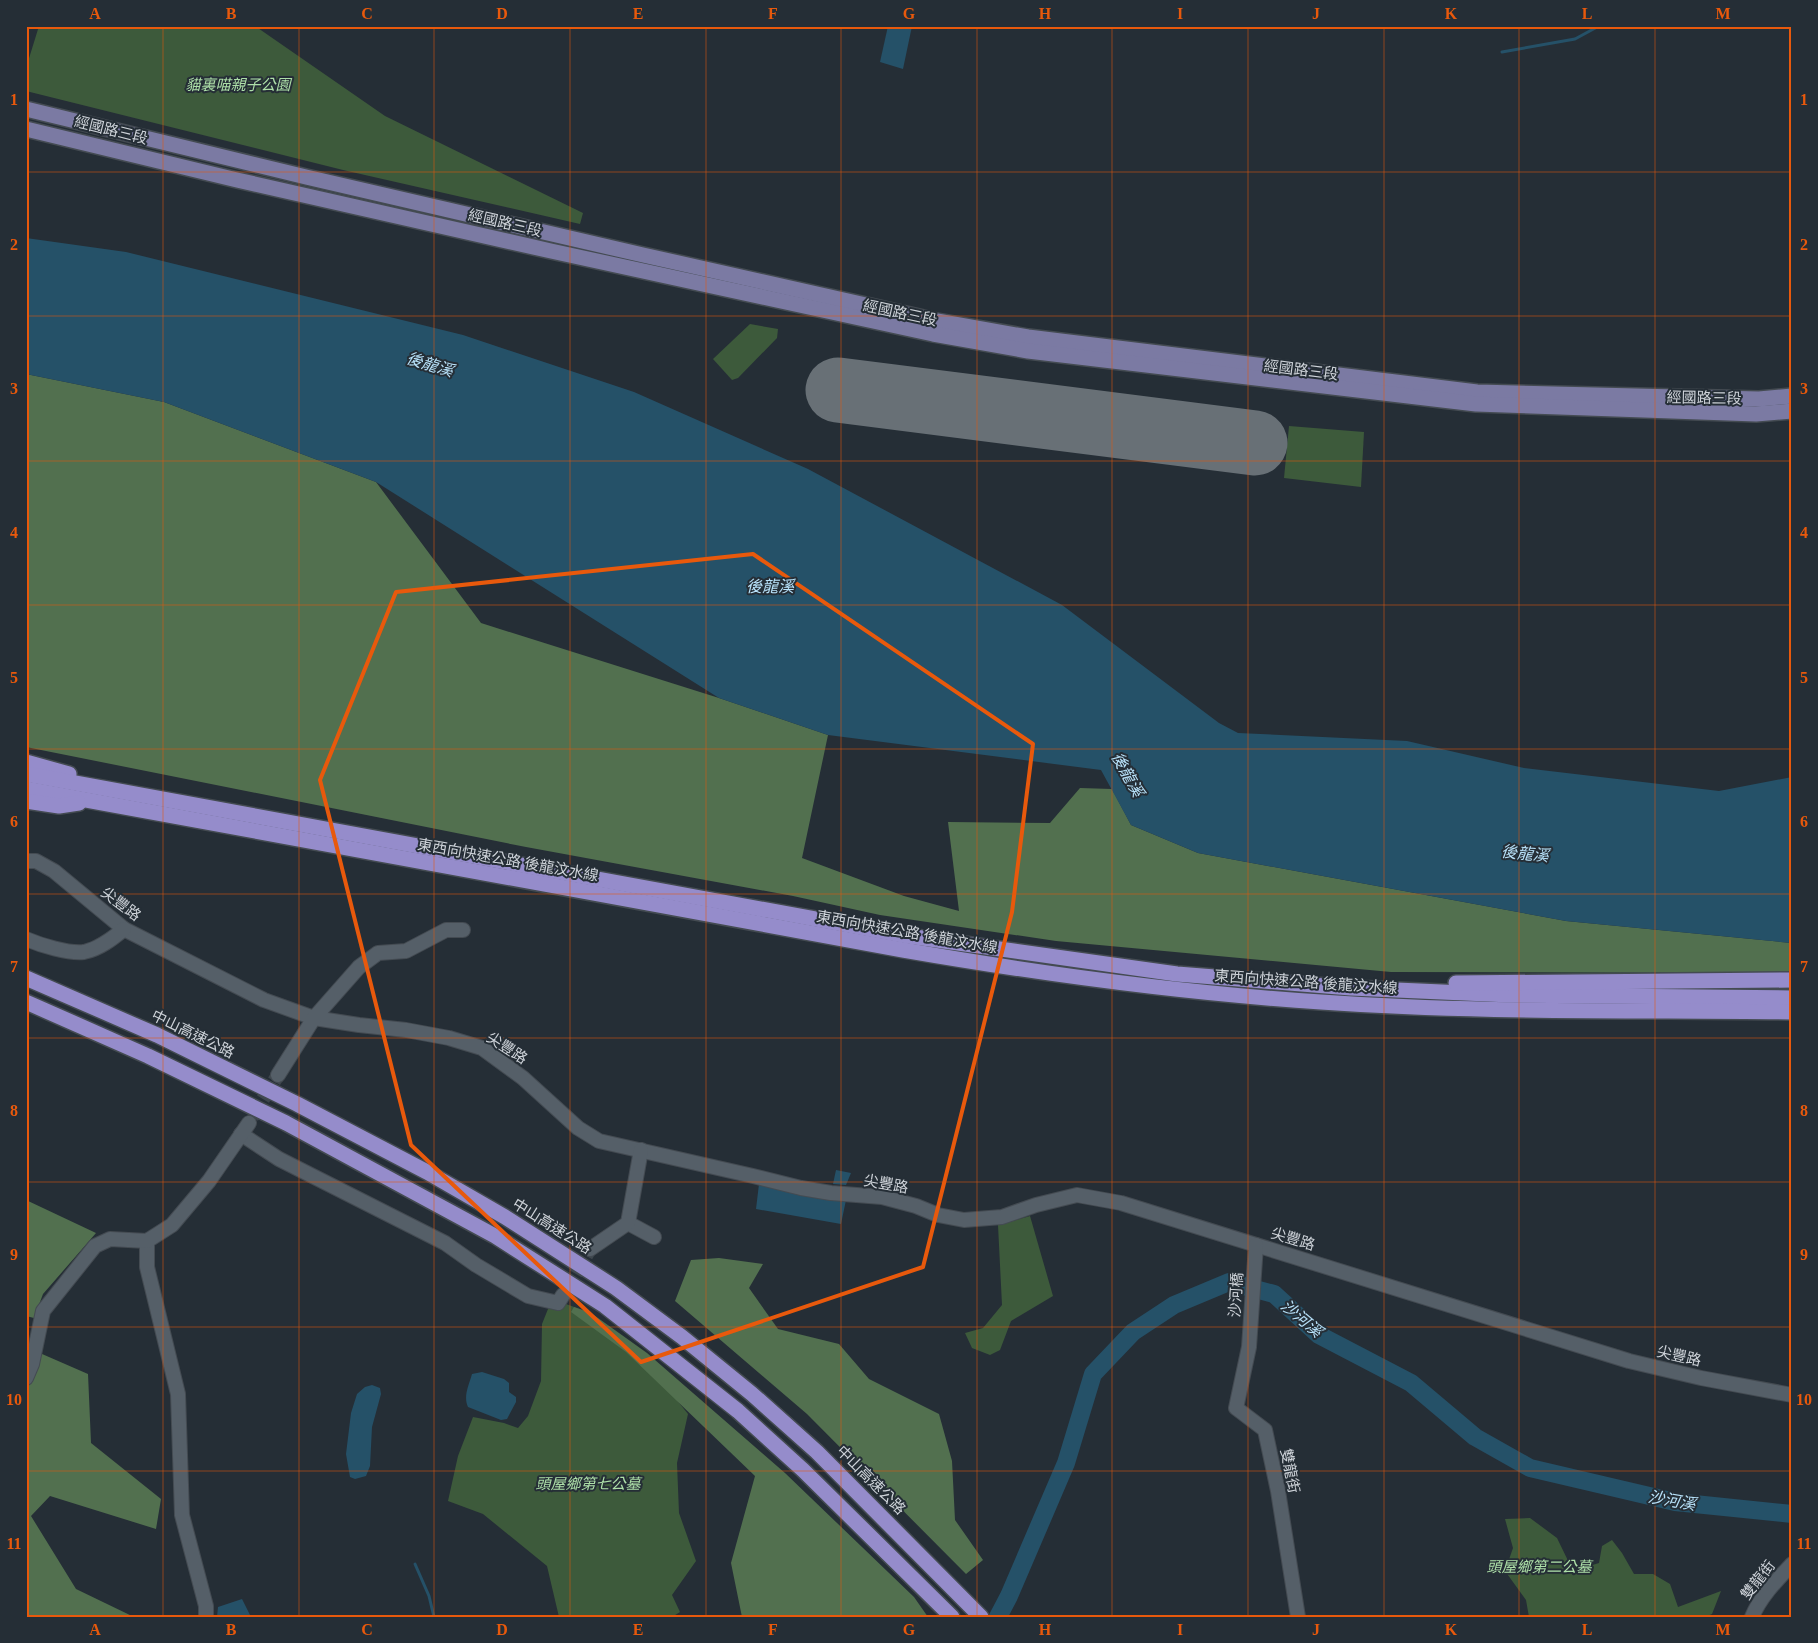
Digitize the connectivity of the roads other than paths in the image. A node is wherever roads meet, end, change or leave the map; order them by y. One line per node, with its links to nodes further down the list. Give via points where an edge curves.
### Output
1 (26, 109): 3 (main road, 經國路三段, via 306,178 937,321 1028,337 1476,392 1759,400)
2 (26, 130): 4 (main road, 經國路三段, via 551,251 933,334 1028,351 1476,404 1756,414)
3 (1792, 396)
4 (1792, 411)
5 (26, 762): 8 (highway, via 83,778)
6 (26, 774): 8 (highway, 東西向快速公路 後龍汶水線)
7 (26, 788): 8 (highway, 東西向快速公路 後龍汶水線)
8 (91, 794): 9 (highway, via 59,806); 16 (highway, 東西向快速公路 後龍汶水線, via 908,936 1177,974); 20 (highway, 東西向快速公路 後龍汶水線, via 1000,967 1176,990 1322,1002)
9 (26, 801)
10 (26, 861): 11 (street, 尖豐路, via 54,871)
11 (124, 929): 13 (street, via 109,942 82,952 56,949); 19 (street, 尖豐路, via 264,1000)
12 (463, 930): 19 (street, via 446,930 406,951 378,953 359,967)
13 (26, 939)
14 (26, 978): 35 (highway, 中山高速公路, via 157,1035 297,1104 428,1172 566,1254 682,1337 752,1394 823,1458)
15 (1792, 980): 16 (highway, via 1399,984)
16 (1351, 988): 17 (highway, 東西向快速公路 後龍汶水線, via 1510,995)
17 (1792, 998)
18 (26, 1002): 34 (highway, via 148,1056 286,1123 479,1227 606,1306 738,1411 846,1510)
19 (314, 1018): 21 (street); 22 (street, 尖豐路, via 406,1030 482,1048 524,1078 578,1128 599,1141)
20 (1790, 1019)
21 (278, 1075)
22 (641, 1150): 23 (street); 26 (street, 尖豐路, via 800,1188 882,1197 938,1216 964,1220 1002,1217 1078,1195 1121,1203)
23 (628, 1223): 24 (street); 27 (street)
24 (654, 1237)
25 (147, 1241): 28 (street, via 172,1225 209,1180 245,1128 280,1159 444,1243 528,1296 558,1303); 30 (street, via 110,1239 95,1246 43,1311); 33 (street, via 147,1267 178,1394 182,1515 206,1606)
26 (1256, 1244): 29 (street, 沙河橋); 31 (street, 尖豐路, via 1630,1362)
27 (590, 1249)
28 (563, 1295)
29 (1249, 1347): 36 (street, 雙龍街, via 1236,1408 1265,1430)
30 (26, 1378)
31 (1792, 1395)
32 (1792, 1564): 37 (street, 雙龍街, via 1758,1604)
33 (206, 1617)
34 (952, 1617)
35 (981, 1617)
36 (1298, 1617)
37 (1752, 1617)

